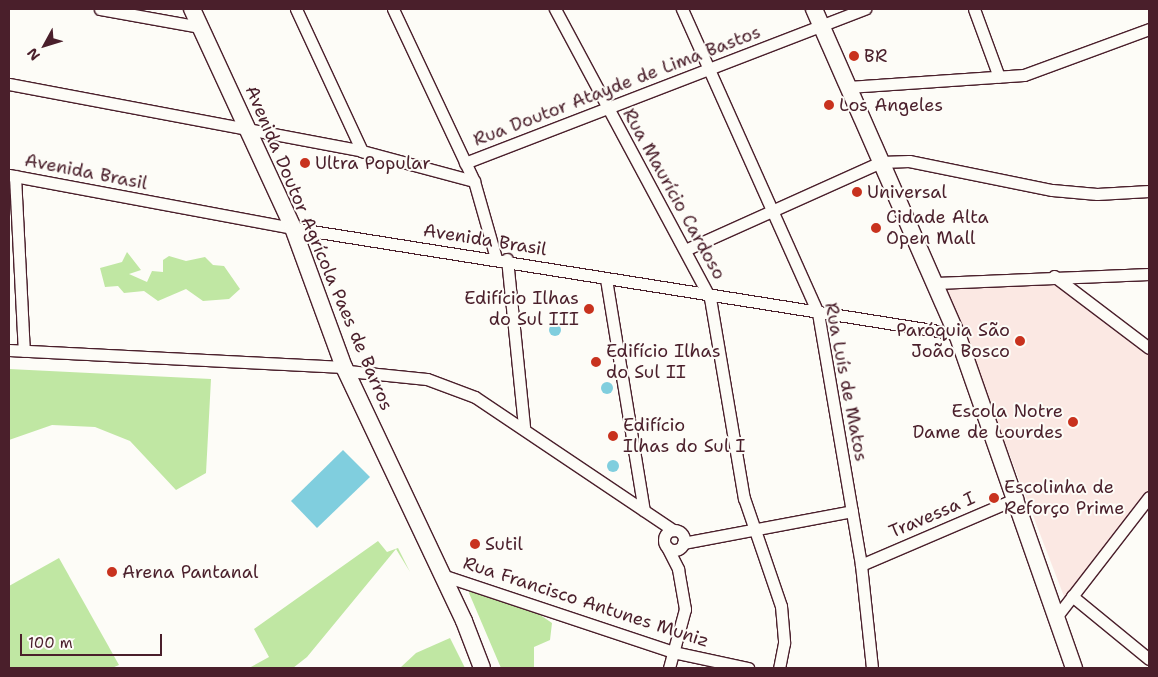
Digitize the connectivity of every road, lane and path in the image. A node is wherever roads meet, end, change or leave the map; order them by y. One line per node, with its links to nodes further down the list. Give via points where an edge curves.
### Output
1 (100, 9): 11 (street)
2 (192, 9): 11 (street, Avenida Doutor Agrícola Paes de Barros)
3 (296, 9): 19 (street)
4 (393, 9): 21 (street)
5 (555, 9): 17 (street, Rua Maurício Cardoso)
6 (682, 9): 13 (street, Rua Luís de Matos)
7 (814, 9): 10 (street)
8 (865, 9): 10 (street, Rua Doutor Atayde de Lima Bastos)
9 (974, 9): 14 (street)
10 (822, 26): 13 (street, Rua Doutor Atayde de Lima Bastos); 16 (street)
11 (200, 27): 18 (street, Avenida Doutor Agrícola Paes de Barros)
12 (1149, 29): 14 (street, via 1024,75)
13 (707, 69): 17 (street, Rua Doutor Atayde de Lima Bastos); 25 (street, Rua Luís de Matos)
14 (999, 77): 16 (street)
15 (9, 84): 18 (street)
16 (848, 87): 20 (street)
17 (607, 108): 21 (street, Rua Doutor Atayde de Lima Bastos); 27 (street, Rua Maurício Cardoso)
18 (249, 128): 19 (street); 26 (street, Avenida Doutor Agrícola Paes de Barros)
19 (362, 151): 23 (street)
20 (881, 162): 24 (street, via 909,161 1052,190 1098,194); 25 (street); 32 (street)
21 (465, 163): 23 (street)
22 (12, 176): 26 (street, Avenida Brasil); 38 (street)
23 (474, 180): 28 (street)
24 (1149, 191)
25 (772, 211): 27 (street); 34 (street, Rua Luís de Matos)
26 (293, 228): 28 (street, Avenida Brasil); 39 (street, Avenida Doutor Agrícola Paes de Barros)
27 (685, 250): 33 (street, Rua Maurício Cardoso)
28 (501, 258): 31 (street, Avenida Brasil); 40 (street)
29 (1149, 274): 30 (street)
30 (1054, 276): 32 (street); 36 (street)
31 (606, 279): 33 (street, Avenida Brasil); 41 (street)
32 (936, 283): 35 (street)
33 (710, 298): 34 (street, Avenida Brasil); 47 (street, Rua Maurício Cardoso, via 744,498)
34 (818, 312): 35 (street, Avenida Brasil); 46 (street, Rua Luís de Matos)
35 (957, 334): 42 (street)
36 (1149, 348)
37 (9, 350): 38 (street)
38 (24, 351): 39 (street)
39 (346, 369): 40 (street, via 427,379 475,397); 50 (street, Avenida Doutor Agrícola Paes de Barros)
40 (524, 427): 44 (street)
41 (638, 486): 44 (street); 45 (street)
42 (1017, 498): 49 (street, Travessa I); 52 (street)
43 (1149, 499): 51 (street)
44 (631, 501): 45 (street)
45 (646, 511): 48 (street)
46 (852, 511): 47 (street); 49 (street, Rua Luís de Matos)
47 (756, 531): 48 (street, via 700,540); 58 (street, Rua Maurício Cardoso, via 781,606 784,644)
48 (674, 540): 53 (street, via 685,609)
49 (861, 565): 59 (street, Rua Luís de Matos)
50 (442, 575): 53 (street, Rua Francisco Antunes Muniz); 55 (street, Avenida Doutor Agrícola Paes de Barros)
51 (1072, 596): 52 (street); 54 (street)
52 (1056, 616): 60 (street)
53 (673, 652): 56 (street); 57 (street, Rua Francisco Antunes Muniz)
54 (1149, 659)
55 (482, 668)
56 (669, 668)
57 (748, 668)
58 (779, 668)
59 (872, 668)
60 (1074, 668)

